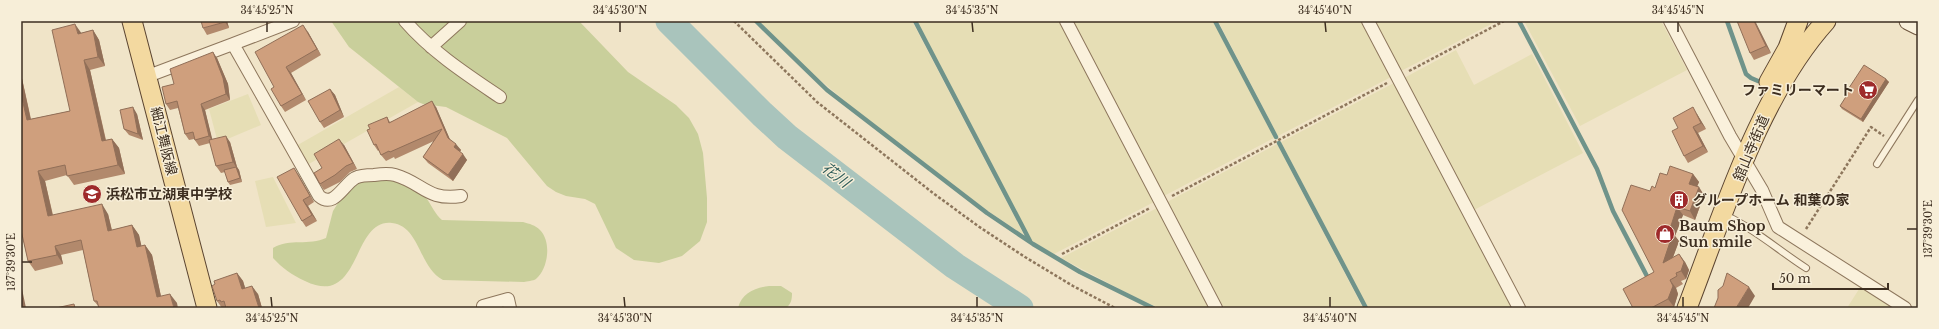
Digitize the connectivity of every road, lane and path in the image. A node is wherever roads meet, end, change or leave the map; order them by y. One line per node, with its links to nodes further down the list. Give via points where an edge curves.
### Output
1 (132, 21): 16 (main road, 細江舞阪線)
2 (293, 21): 14 (street)
3 (405, 21): 15 (street)
4 (460, 21): 15 (street)
5 (734, 21): 32 (path, via 816,102 933,193 1024,258)
6 (1066, 21): 24 (street)
7 (1368, 21): 17 (street)
8 (1504, 21): 17 (path)
9 (1670, 21): 21 (street)
10 (1798, 21): 21 (main road, via 1788,48 1755,111)
11 (1826, 21): 21 (main road, 舘山寺街道, via 1785,78)
12 (1908, 21): 13 (main road)
13 (1918, 26)
14 (233, 44): 16 (street); 23 (street, via 319,196 324,200 335,198 356,178 386,174 401,176 442,198)
15 (431, 47): 18 (street)
16 (148, 76): 30 (main road, 細江舞阪線)
17 (1398, 77): 24 (path); 34 (street)
18 (500, 97)
19 (1918, 100): 20 (lane)
20 (1892, 141): 22 (lane); 26 (path, via 1871,127)
21 (1745, 161): 25 (main road, 舘山寺街道); 36 (street, via 1762,190 1778,227)
22 (1877, 164)
23 (461, 196)
24 (1160, 202): 27 (path); 33 (street)
25 (1724, 214): 28 (lane, via 1769,241); 35 (main road, 舘山寺街道)
26 (1805, 230)
27 (1062, 254)
28 (1806, 268)
29 (483, 306): 31 (street, via 508,299)
30 (207, 308)
31 (510, 308)
32 (1115, 308)
33 (1216, 308)
34 (1519, 308)
35 (1687, 308)
36 (1905, 308)

